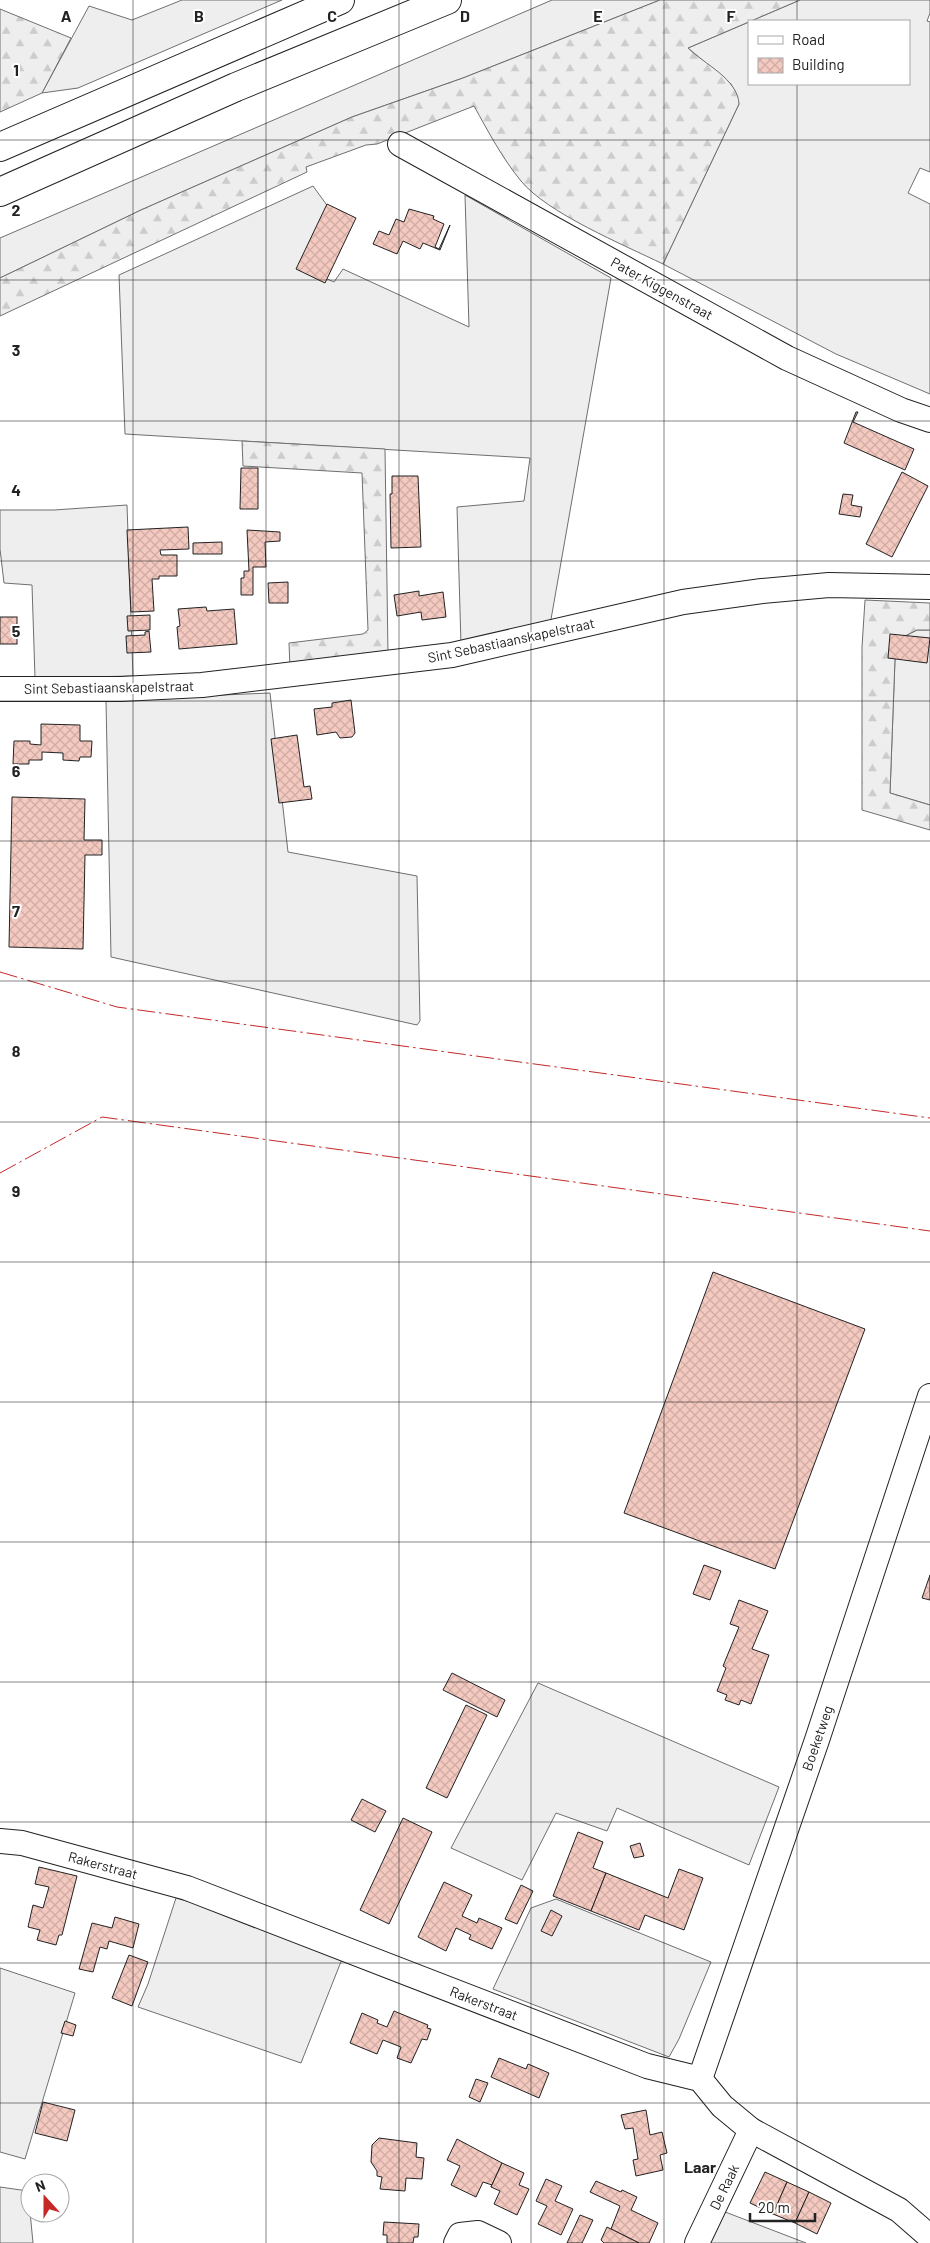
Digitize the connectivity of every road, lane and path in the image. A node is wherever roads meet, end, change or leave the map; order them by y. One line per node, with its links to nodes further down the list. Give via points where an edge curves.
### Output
1 (340, 0): 4 (highway)
2 (447, 0): 5 (highway, via 236,86)
3 (400, 144): 6 (street, Pater Kiggenstraat, via 787,358)
4 (0, 147)
5 (0, 192)
6 (930, 420)
7 (930, 587): 8 (street, Sint Sebastiaanskapelstraat, via 828,585 683,602 452,655 202,685 121,690)
8 (0, 689)
9 (930, 1396): 11 (street, Boeketweg, via 817,1740)
10 (0, 1841): 11 (street, Rakerstraat, via 22,1843 187,1888 647,2066)
11 (700, 2079): 12 (street, via 722,2106)
12 (751, 2130): 13 (street, via 899,2210); 16 (street, De Raak)
13 (930, 2237)
14 (456, 2243): 15 (street, via 460,2235 478,2233)
15 (499, 2243)
16 (697, 2243)

